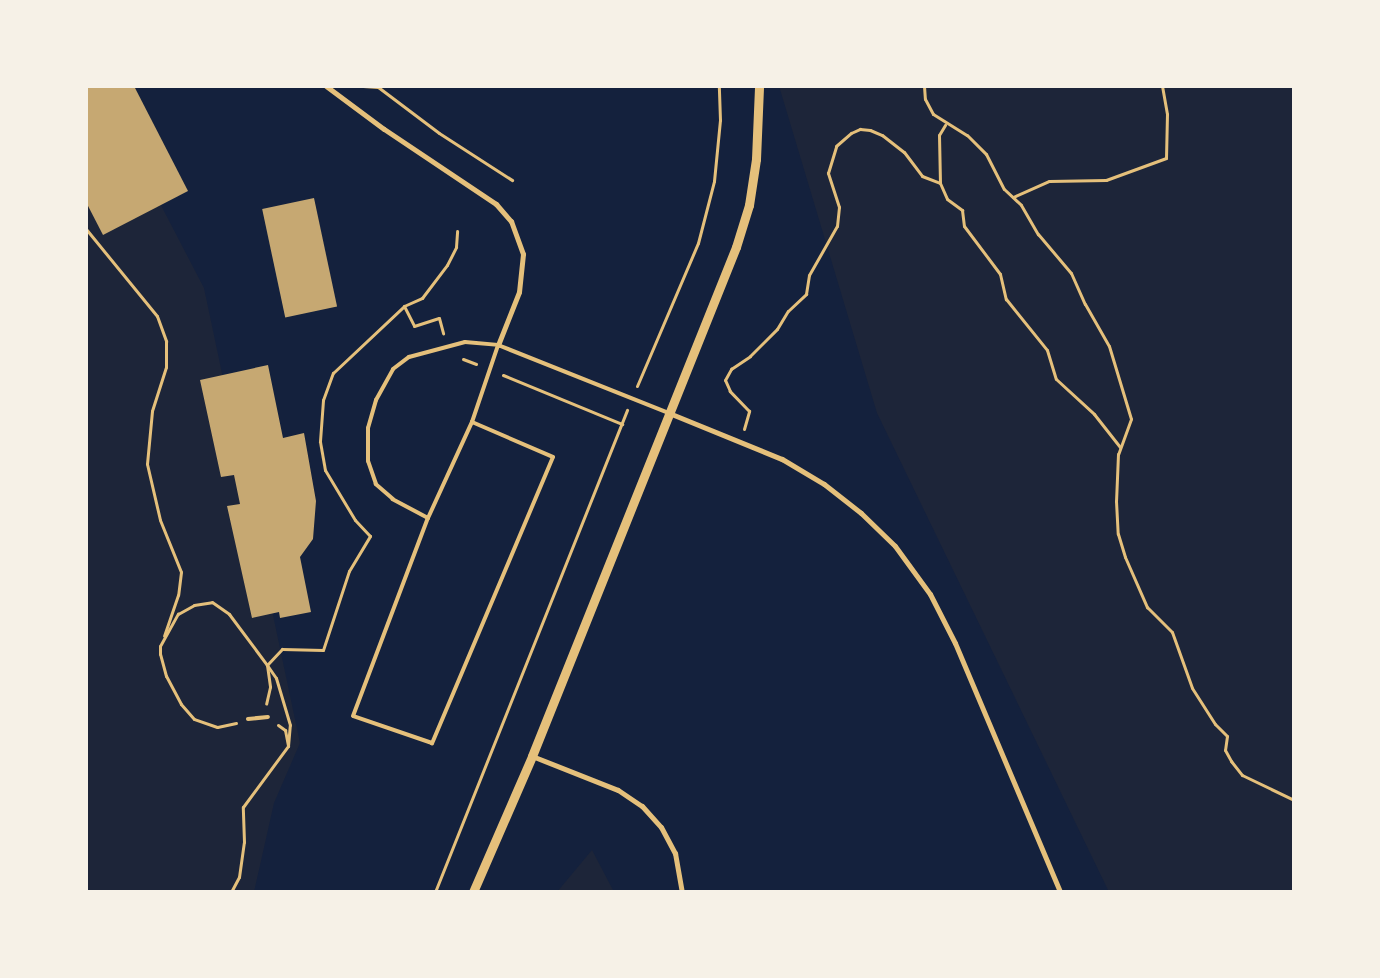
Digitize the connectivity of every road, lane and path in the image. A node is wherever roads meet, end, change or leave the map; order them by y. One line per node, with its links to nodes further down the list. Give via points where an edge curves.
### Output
1 (363, 86): 8 (path, via 378,87 438,134)
2 (719, 86): 13 (path, via 720,120 714,181 698,243)
3 (759, 86): 14 (street, via 756,159 749,205 736,247)
4 (924, 86): 7 (path, via 925,99 933,114)
5 (1162, 86): 10 (path, via 1167,114 1166,158 1106,180 1049,182)
6 (328, 87): 12 (street, via 496,204 511,221 523,254 522,264 519,292)
7 (946, 124): 9 (path, via 939,135); 10 (path, via 967,135 986,154 1004,189)
8 (512, 180)
9 (940, 183): 16 (path, via 922,176 904,152 870,130 850,133 836,146 828,173 839,207 837,226 809,275 806,294 750,356 731,369 725,380 730,392 749,411); 17 (path, via 947,199 962,210 964,226 1000,274 1006,299 1048,350 1056,379 1094,414)
10 (1013, 198): 17 (path, via 1071,273 1109,346 1131,419)
11 (86, 229): 19 (path, via 157,316 166,340 166,367 152,411 148,464 160,520 181,572 178,595)
12 (498, 345): 13 (lane); 15 (lane); 18 (lane, via 465,342 409,357 392,369 376,400 368,428 368,461 376,484 393,499)
13 (632, 398): 14 (lane); 27 (path)
14 (670, 413): 16 (street); 24 (street)
15 (472, 422): 18 (lane); 18 (lane, via 553,457 432,743 353,716)
16 (740, 442): 30 (street, via 782,459 824,484 861,513 895,546 930,594 955,643)
17 (1120, 447): 25 (path, via 1116,501 1118,534 1147,606 1172,632 1192,688 1215,724 1227,736 1225,750 1231,761 1242,775)
18 (428, 518)
19 (160, 646): 20 (path, via 178,614 212,602 229,614); 22 (path, via 166,676 181,704 194,719 217,727)
20 (267, 665): 21 (path, via 270,687 266,706); 23 (path, via 276,678 290,725)
21 (268, 717): 22 (lane); 23 (path, via 285,730)
22 (248, 719)
23 (288, 746): 26 (path, via 243,807 244,842 239,877)
24 (532, 756): 28 (street); 29 (street, via 618,790 642,806 661,827 675,853)
25 (1294, 800)
26 (231, 892)
27 (435, 892)
28 (474, 892)
29 (682, 892)
30 (1060, 892)

